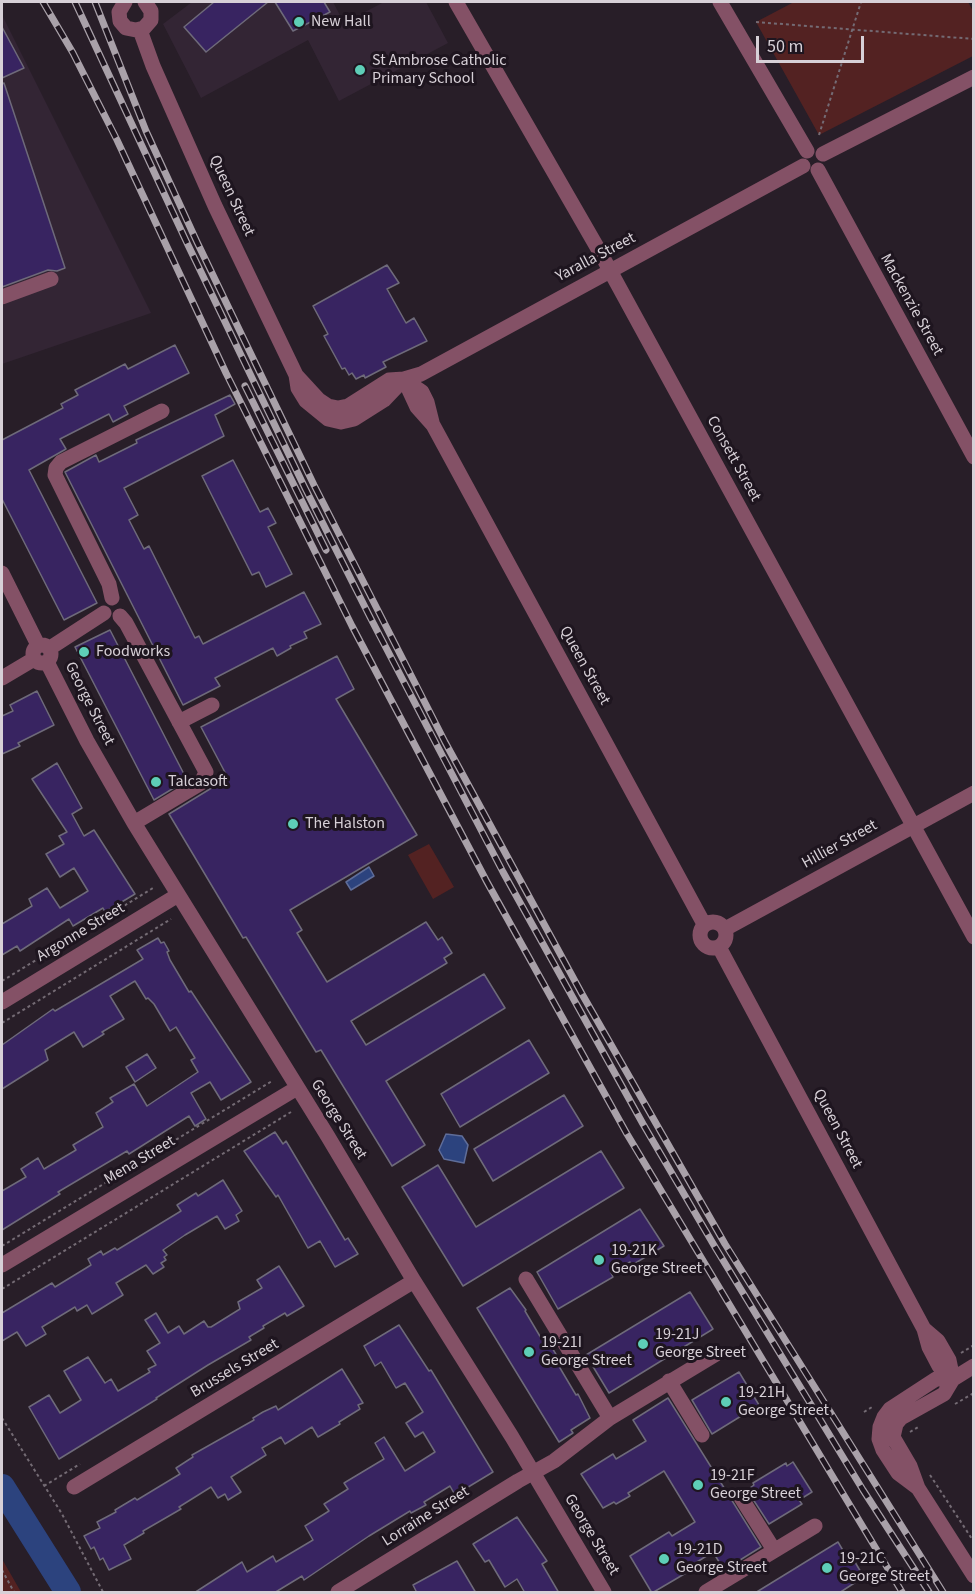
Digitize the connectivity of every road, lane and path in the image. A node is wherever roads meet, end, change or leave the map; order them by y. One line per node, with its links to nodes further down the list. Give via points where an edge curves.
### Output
1 (125, 2): 7 (street, via 119,12 120,21 126,28)
2 (456, 2): 15 (street, Consett Street)
3 (720, 2): 12 (street)
4 (861, 2): 8 (path)
5 (150, 3): 7 (street, via 152,16)
6 (756, 22): 8 (path)
7 (140, 30): 18 (street, Queen Street, via 215,206 306,401 328,419 341,422 375,406)
8 (853, 30): 9 (path); 11 (path)
9 (974, 39)
10 (974, 77): 13 (street)
11 (819, 135)
12 (807, 151): 13 (street, via 816,149); 14 (street, via 802,158)
13 (823, 154): 14 (street, via 824,163)
14 (811, 168): 15 (street, Yaralla Street); 20 (street, Mackenzie Street)
15 (610, 272): 18 (street, Yaralla Street, via 421,374); 29 (street, Consett Street)
16 (51, 279): 17 (street)
17 (2, 297)
18 (404, 379): 33 (street, Queen Street, via 422,392 433,425)
19 (162, 411): 22 (street, via 56,468 55,475 109,584 112,598 123,605 122,612)
20 (974, 457)
21 (2, 573): 23 (street, George Street)
22 (112, 615): 23 (street); 26 (street, via 126,623)
23 (42, 654): 24 (street); 28 (street, George Street)
24 (2, 678)
25 (212, 705): 26 (street)
26 (179, 722): 28 (street, via 206,772 201,783)
27 (974, 793): 29 (street, Hillier Street)
28 (134, 823): 31 (street, George Street)
29 (913, 826): 34 (street, Hillier Street); 35 (street, Consett Street)
30 (153, 888): 37 (path)
31 (178, 895): 38 (street, Argonne Street); 41 (street, George Street)
32 (171, 918): 39 (path)
33 (704, 924): 34 (street, via 716,922); 36 (street, via 700,932 703,944)
34 (725, 929): 36 (street)
35 (974, 937)
36 (719, 947): 52 (street, Queen Street, via 924,1329 939,1366)
37 (2, 981)
38 (2, 1002)
39 (2, 1023)
40 (272, 1081): 43 (path)
41 (297, 1088): 44 (street, Mena Street); 46 (street, George Street)
42 (291, 1112): 47 (path)
43 (2, 1246)
44 (2, 1265)
45 (526, 1279): 57 (street)
46 (414, 1281): 62 (street, George Street); 63 (street, Brussels Street)
47 (2, 1289)
48 (974, 1345): 50 (path)
49 (716, 1354): 53 (street, Lorraine Street)
50 (958, 1355)
51 (974, 1366): 52 (street)
52 (953, 1379): 69 (street, via 944,1394 901,1418 893,1437 918,1488)
53 (669, 1381): 57 (street, Lorraine Street); 60 (street)
54 (974, 1393): 55 (path)
55 (954, 1405)
56 (2, 1418): 72 (path, via 62,1514)
57 (610, 1418): 62 (street, Lorraine Street)
58 (926, 1422): 59 (path)
59 (907, 1434)
60 (702, 1435)
61 (925, 1466): 66 (path)
62 (533, 1473): 73 (street, Lorraine Street); 74 (street, George Street)
63 (74, 1487)
64 (740, 1496): 67 (street)
65 (815, 1526): 67 (street)
66 (974, 1542)
67 (774, 1550): 70 (street)
68 (2, 1570): 71 (path)
69 (974, 1576)
70 (710, 1591)
71 (14, 1593)
72 (103, 1593)
73 (338, 1593)
74 (604, 1593)

